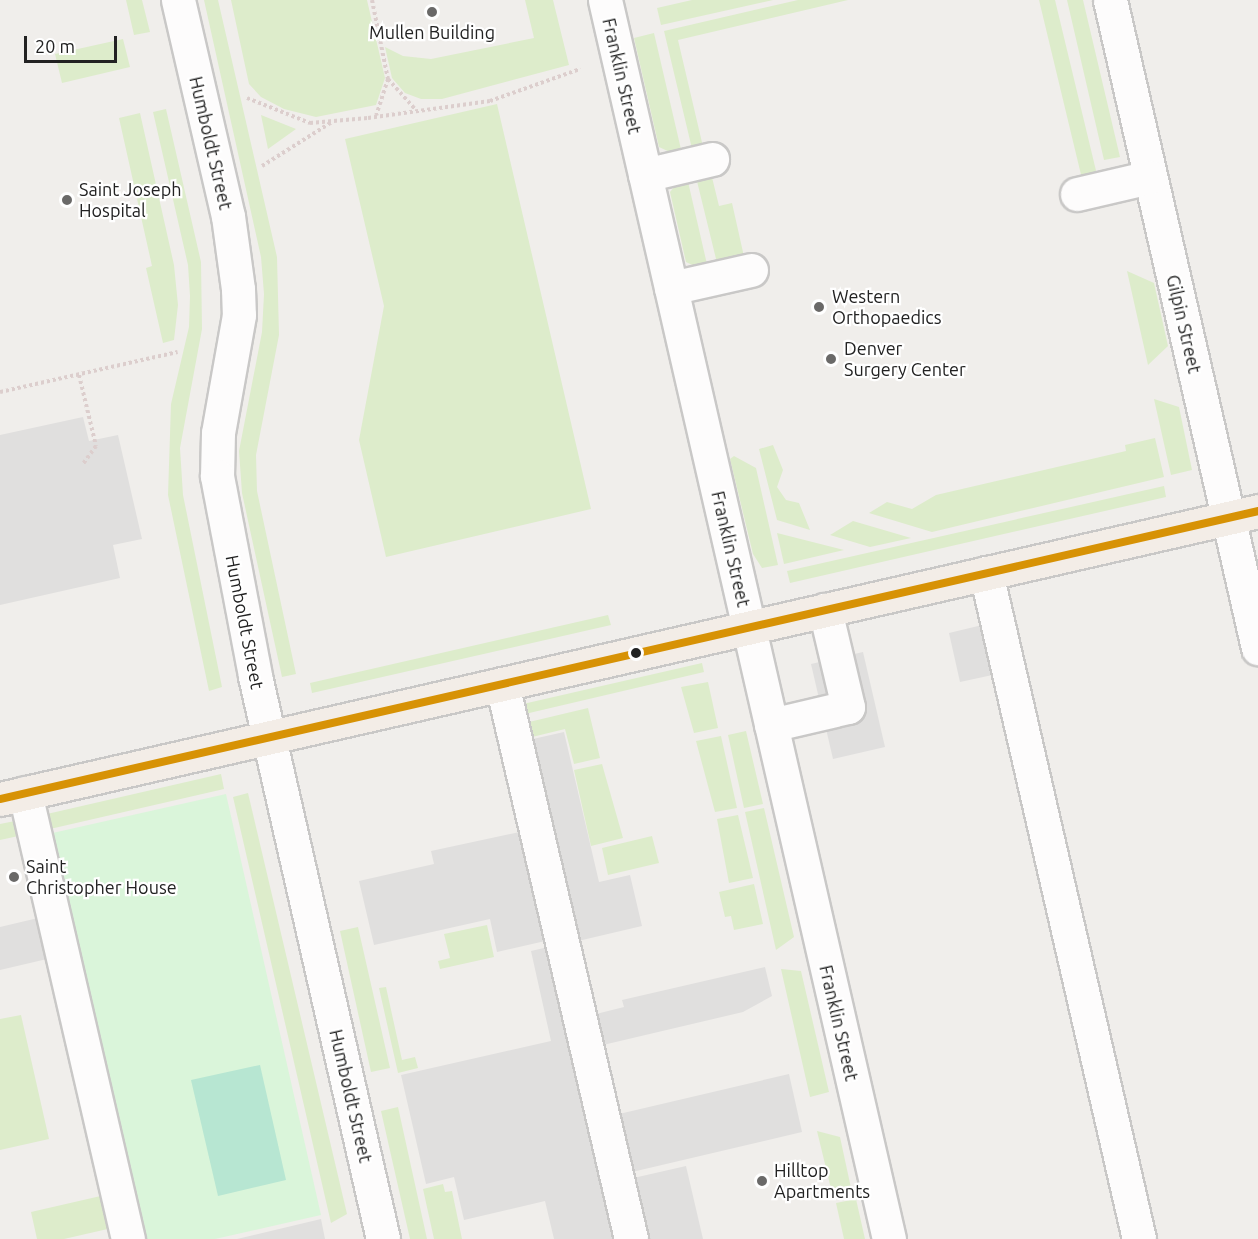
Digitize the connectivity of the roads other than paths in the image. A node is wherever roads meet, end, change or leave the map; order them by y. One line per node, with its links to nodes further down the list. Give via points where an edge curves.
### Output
1 (178, 0): 17 (street, Humboldt Street, via 228,216 238,289 239,315 218,433 217,476)
2 (605, 0): 5 (street, Franklin Street)
3 (1110, 0): 6 (street, Gilpin Street)
4 (712, 159): 5 (street)
5 (645, 175): 9 (street, Franklin Street)
6 (1150, 177): 7 (street); 10 (street, Gilpin Street)
7 (1077, 194)
8 (750, 270): 9 (street)
9 (671, 288): 13 (street, Franklin Street)
10 (1243, 515): 11 (main road); 14 (street, Gilpin Street)
11 (986, 573): 12 (main road); 23 (street)
12 (825, 610): 13 (main road); 16 (street, via 848,707)
13 (749, 628): 15 (main road); 16 (street, Franklin Street)
14 (1258, 648)
15 (502, 684): 17 (main road); 21 (street)
16 (771, 725): 22 (street, Franklin Street)
17 (269, 737): 18 (main road); 20 (street, Humboldt Street)
18 (13, 796): 19 (street)
19 (128, 1239)
20 (384, 1239)
21 (631, 1239)
22 (889, 1239)
23 (1138, 1239)

